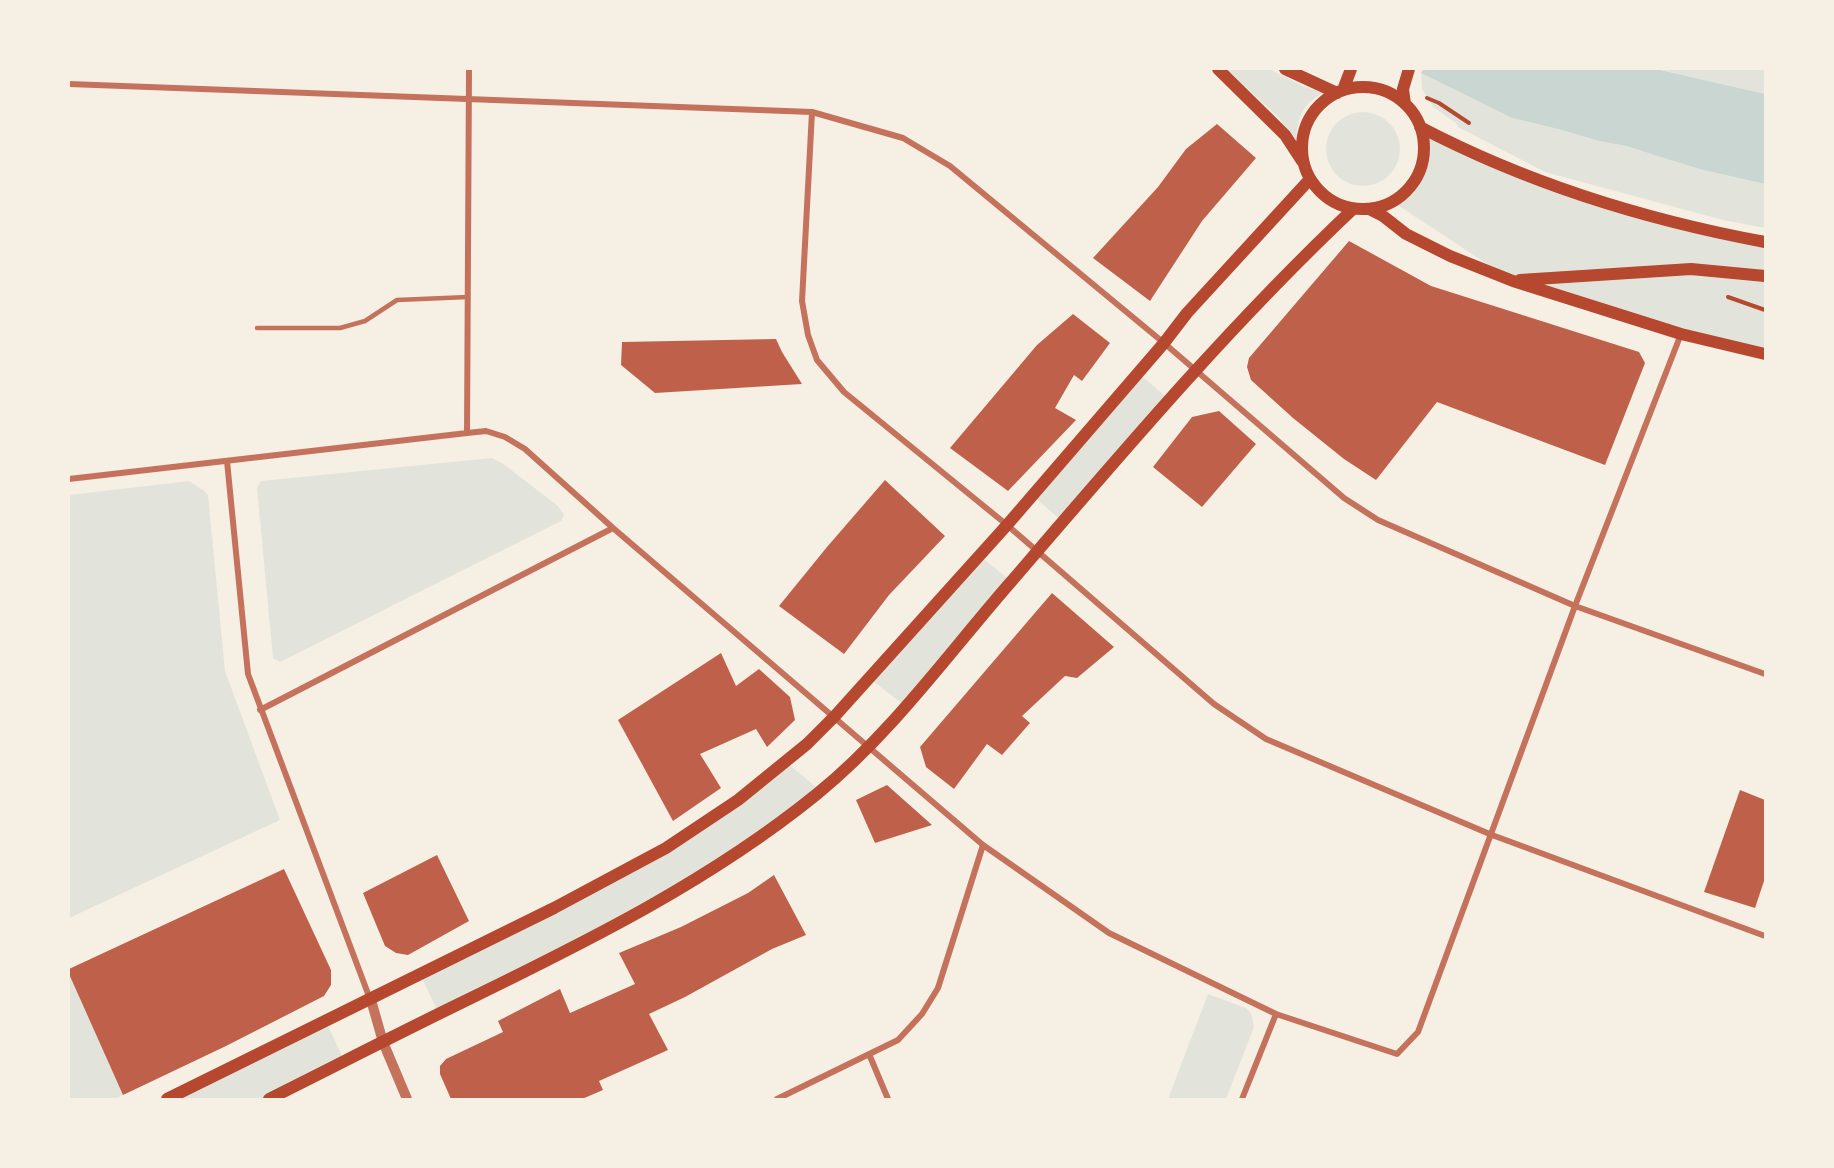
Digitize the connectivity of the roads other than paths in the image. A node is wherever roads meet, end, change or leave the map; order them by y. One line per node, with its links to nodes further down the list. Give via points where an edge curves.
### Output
1 (469, 69): 8 (street)
2 (1218, 69): 12 (main road, via 1285,135)
3 (1285, 69): 7 (main road)
4 (1351, 69): 7 (main road)
5 (1409, 69): 9 (main road, via 1403,88)
6 (69, 84): 8 (street)
7 (1340, 91): 9 (main road, via 1376,88); 12 (main road, via 1320,104 1307,122 1302,142)
8 (470, 99): 10 (street); 19 (street)
9 (1405, 104): 11 (main road)
10 (812, 112): 22 (street, via 903,138 950,166); 28 (street, via 801,301 817,360 844,392)
11 (1420, 127): 15 (main road, via 1423,160 1413,184 1402,196); 16 (main road, via 1516,172 1627,208)
12 (1303, 163): 13 (main road)
13 (1310, 179): 14 (main road, via 1335,204); 22 (main road)
14 (1353, 209): 15 (main road); 24 (main road)
15 (1371, 210): 18 (main road, via 1406,234)
16 (1765, 242)
17 (1765, 276): 18 (main road, via 1691,268)
18 (1513, 281): 21 (main road)
19 (468, 297): 20 (lane, via 397,300 365,321 340,328); 25 (street)
20 (257, 328)
21 (1681, 334): 23 (main road); 31 (street)
22 (1164, 343): 24 (street); 28 (main road)
23 (1765, 354)
24 (1195, 371): 30 (main road); 31 (street, via 1344,498 1378,520)
25 (467, 433): 26 (street); 29 (street, via 486,431 525,449)
26 (227, 461): 27 (street); 33 (street, via 248,674)
27 (69, 479)
28 (1007, 525): 30 (street); 34 (main road)
29 (613, 528): 33 (street); 34 (street)
30 (1038, 552): 35 (main road); 36 (street, via 1214,705 1266,739)
31 (1575, 606): 32 (street); 36 (street)
32 (1765, 674)
33 (260, 710): 39 (street)
34 (834, 717): 35 (street); 39 (main road, via 738,800 666,848)
35 (869, 746): 37 (street); 41 (main road, via 753,844 687,885 582,944)
36 (1492, 835): 38 (street); 40 (street, via 1419,1032 1407,1045 1397,1053)
37 (983, 845): 40 (street, via 1109,933); 42 (street, via 938,988 922,1014 898,1040)
38 (1765, 936)
39 (370, 1000): 41 (street); 43 (main road)
40 (1276, 1014): 48 (street)
41 (383, 1042): 44 (main road); 45 (street)
42 (869, 1054): 46 (street); 47 (street)
43 (167, 1099)
44 (269, 1099)
45 (407, 1099)
46 (777, 1099)
47 (888, 1099)
48 (1242, 1099)

